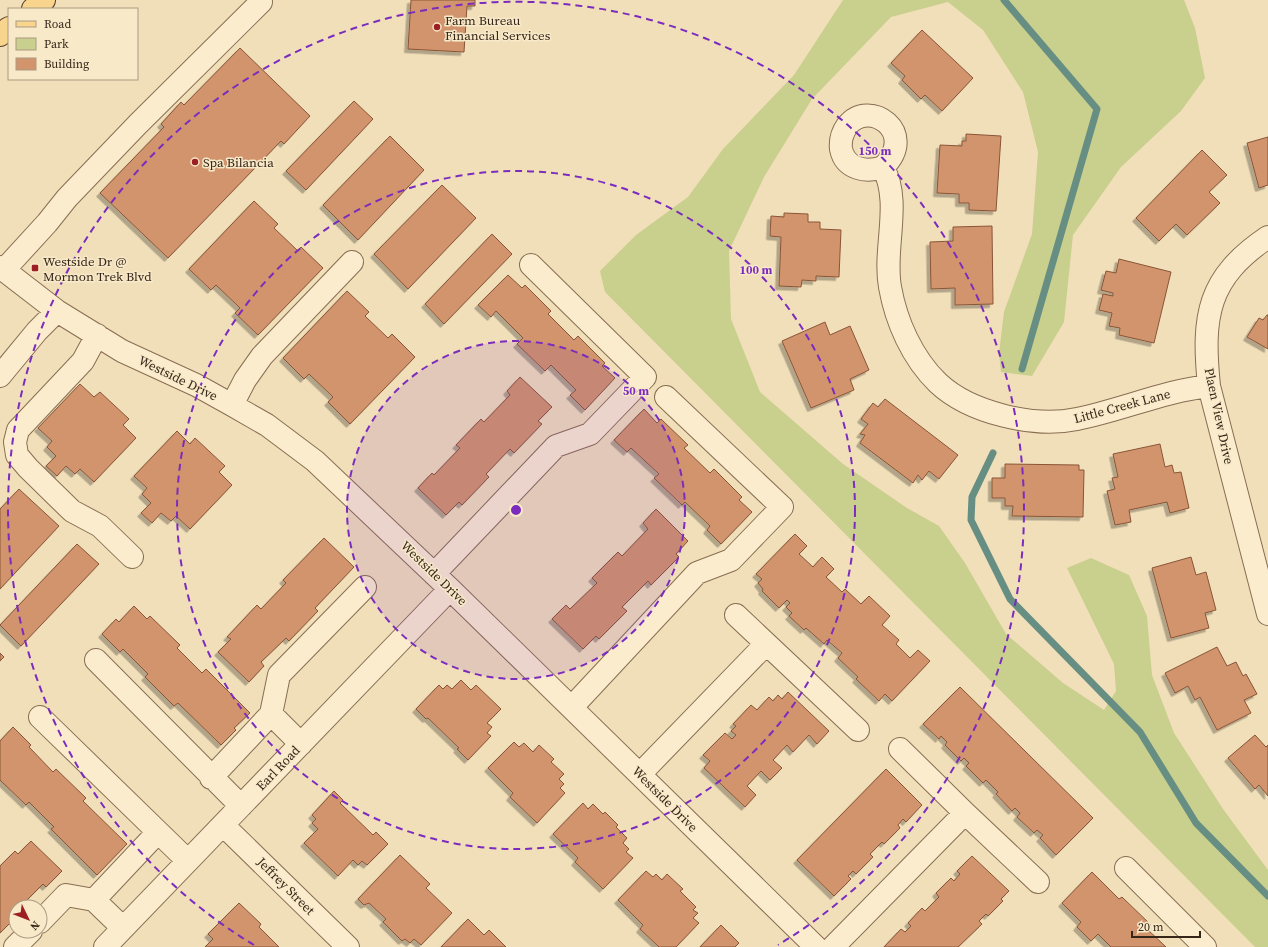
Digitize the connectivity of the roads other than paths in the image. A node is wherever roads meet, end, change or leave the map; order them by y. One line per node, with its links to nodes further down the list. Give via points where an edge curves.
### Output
1 (44, 0): 3 (main road)
2 (261, 2): 10 (street, via 67,198 47,224)
3 (34, 8)
4 (8, 29): 5 (main road)
5 (0, 35)
6 (883, 167): 14 (street, Little Creek Lane, via 891,198 889,280 894,310 901,330 938,383 972,406 1008,417 1044,422 1076,419 1189,388)
7 (1268, 237): 14 (street, Plaen View Drive, via 1242,256 1226,274 1217,290 1206,332)
8 (352, 262): 16 (street, via 262,356)
9 (531, 265): 18 (street, via 646,376 590,434 556,446)
10 (2, 268): 11 (street, Westside Drive)
11 (57, 311): 12 (street, Westside Drive); 13 (street)
12 (97, 335): 16 (street, Westside Drive, via 122,351 196,385); 17 (street, via 83,361 18,430 15,442 17,455 72,511 100,526)
13 (6, 367)
14 (1209, 386): 22 (street, Plaen View Drive)
15 (666, 397): 25 (street, via 782,507 731,560 697,573)
16 (232, 405): 18 (street, Westside Drive, via 267,425 315,461)
17 (132, 557)
18 (434, 574): 20 (street, Westside Drive)
19 (365, 587): 26 (street, via 280,675)
20 (450, 589): 25 (street, Westside Drive); 29 (street, Earl Road)
21 (736, 614): 23 (street)
22 (1268, 614)
23 (766, 644): 28 (street); 31 (street)
24 (96, 660): 32 (street)
25 (572, 707): 31 (street, Westside Drive)
26 (271, 714): 29 (street); 32 (street)
27 (40, 718): 36 (street)
28 (858, 730)
29 (301, 744): 33 (street, Earl Road)
30 (900, 749): 34 (street)
31 (640, 774): 47 (street, Westside Drive)
32 (211, 778): 33 (street)
33 (241, 806): 35 (street, Earl Road)
34 (965, 813): 39 (street); 48 (street)
35 (223, 825): 37 (street, Earl Road); 46 (street, Jeffrey Street)
36 (158, 832): 37 (street); 40 (street)
37 (188, 861): 42 (street, Earl Road)
38 (1126, 868): 49 (street)
39 (1038, 882)
40 (94, 900): 41 (street, via 66,895); 42 (street)
41 (48, 914)
42 (123, 928): 45 (street, Earl Road)
43 (23, 939): 44 (street)
44 (15, 947)
45 (105, 947)
46 (348, 947)
47 (816, 947)
48 (833, 947)
49 (1206, 947)

